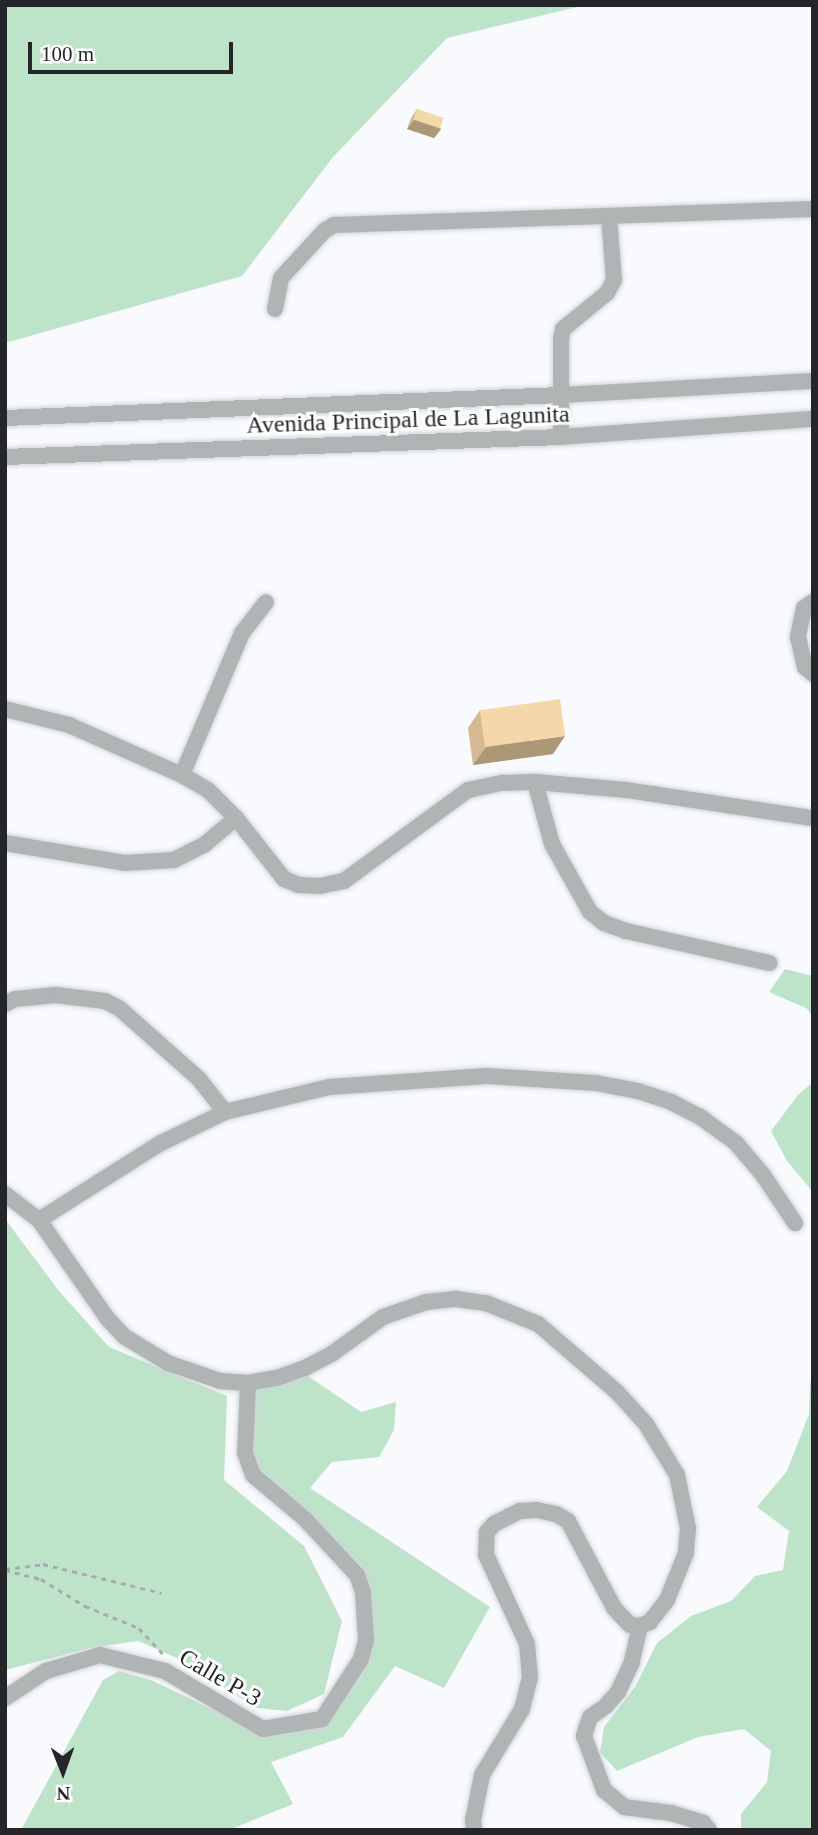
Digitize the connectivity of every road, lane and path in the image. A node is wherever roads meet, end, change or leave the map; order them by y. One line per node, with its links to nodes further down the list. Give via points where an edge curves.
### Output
1 (813, 209): 2 (street)
2 (609, 217): 3 (street, via 334,225 281,278); 5 (street, via 614,281 607,293 564,329)
3 (275, 310)
4 (813, 381): 5 (street, Avenida Principal de La Lagunita)
5 (561, 395): 6 (street, Avenida Principal de La Lagunita); 8 (street)
6 (5, 418)
7 (813, 419): 8 (street, Avenida Principal de La Lagunita)
8 (561, 437): 9 (street, Avenida Principal de La Lagunita)
9 (5, 457)
10 (266, 601): 14 (street, via 242,633)
11 (813, 602): 12 (street, via 804,608 798,637 805,667)
12 (813, 674)
13 (5, 709): 14 (street, via 69,725)
14 (182, 775): 16 (street, via 208,790)
15 (535, 782): 16 (street, via 468,790 360,872 320,886 284,879); 17 (street, via 627,790); 19 (street, via 552,844 590,912 604,923)
16 (236, 818): 18 (street, via 204,845 174,860 124,863)
17 (813, 818)
18 (5, 843)
19 (769, 963)
20 (5, 1004): 21 (street, via 56,995 87,996 112,1004 199,1079)
21 (225, 1112): 23 (street, via 161,1143); 24 (street, via 329,1087 473,1076 546,1078 638,1091 699,1116 736,1143)
22 (5, 1194): 23 (street)
23 (39, 1220): 25 (street, via 125,1337 168,1363 220,1381)
24 (795, 1223)
25 (248, 1383): 28 (street, via 305,1368 383,1317 426,1302 486,1303 538,1324 617,1392 646,1424 677,1475 688,1528 686,1553 667,1600 650,1622); 30 (street, Calle P-3, via 245,1453 253,1475 305,1519 357,1575 363,1592 366,1640 361,1659 322,1719 263,1729 165,1671 100,1655 46,1671)
26 (5, 1570): 27 (path, via 43,1564); 29 (path, via 41,1579 85,1606 139,1628)
27 (162, 1593)
28 (639, 1626): 31 (street, via 631,1625 614,1608 568,1521 537,1510 520,1511 487,1532 486,1555 527,1644 530,1678 522,1709 482,1775); 32 (street, via 632,1662 618,1692 590,1717 584,1736 604,1790 624,1807 671,1813 703,1823)
29 (166, 1657)
30 (5, 1698)
31 (474, 1830)
32 (709, 1830)

